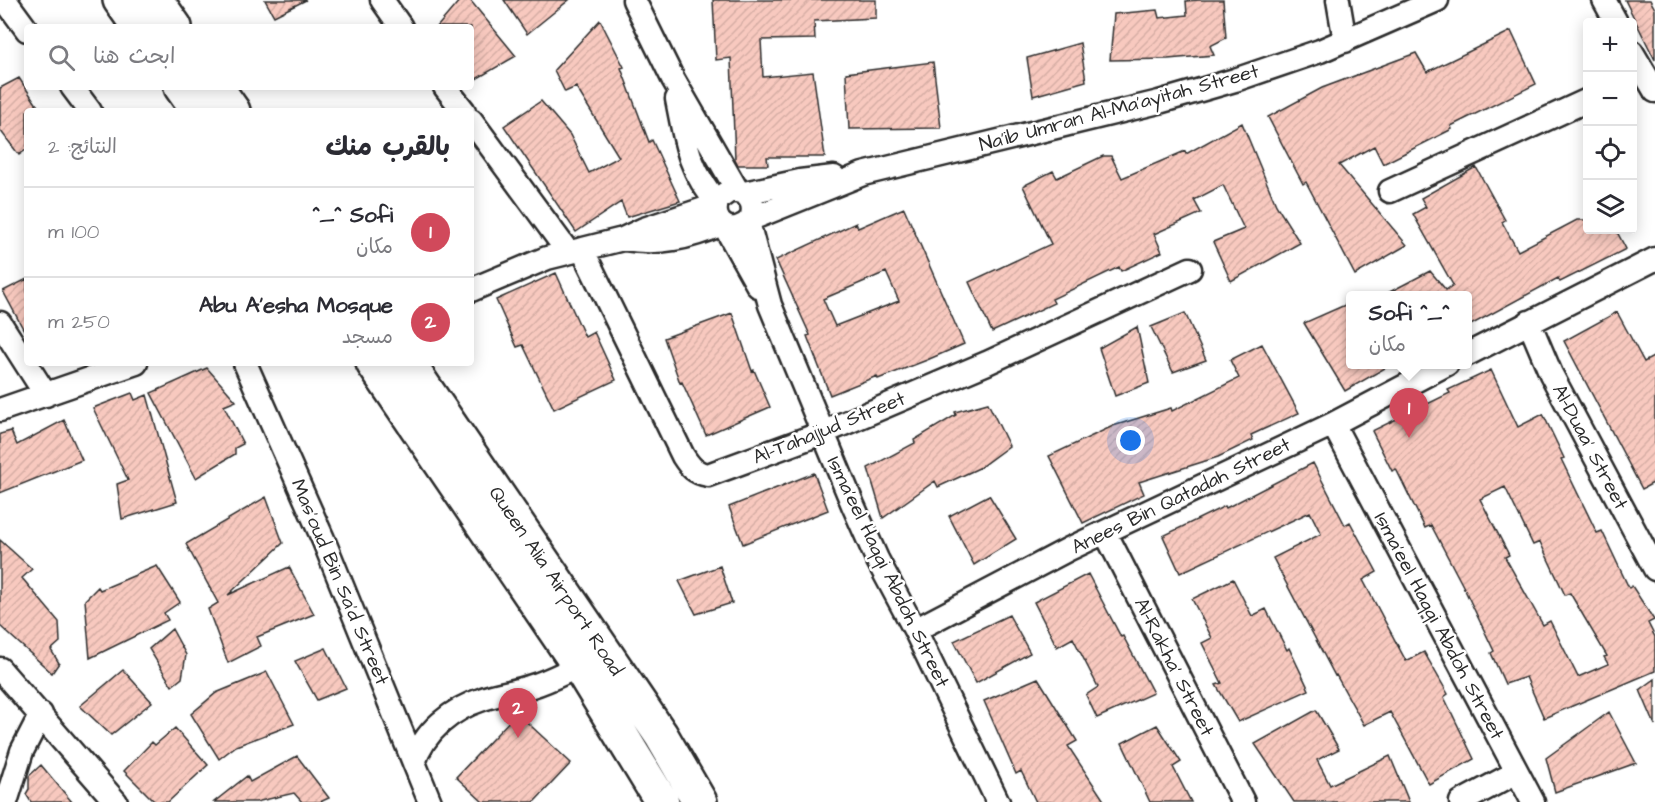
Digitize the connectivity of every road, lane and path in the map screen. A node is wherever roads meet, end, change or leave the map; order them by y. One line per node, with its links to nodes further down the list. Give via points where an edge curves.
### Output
1 (4, 0): 13 (street)
2 (120, 0): 10 (highway)
3 (156, 0): 11 (highway)
4 (382, 0): 12 (street)
5 (634, 0): 16 (street)
6 (1338, 0): 14 (street)
7 (1437, 0): 14 (street, Na'ib Umran Al-Ma'ayitah Street)
8 (1604, 0): 9 (street)
9 (1614, 18)
10 (137, 24)
11 (173, 24)
12 (399, 24)
13 (24, 26)
14 (1345, 41): 28 (street, Na'ib Umran Al-Ma'ayitah Street, via 1159,102)
15 (1637, 64): 17 (street)
16 (673, 80): 29 (street); 31 (street, Isma'eel Haqqi Abdoh Street, via 694,170)
17 (1644, 81)
18 (74, 90): 23 (street)
19 (183, 90): 24 (highway)
20 (218, 90): 25 (highway)
21 (447, 90): 26 (street)
22 (1583, 102): 30 (street)
23 (88, 108)
24 (196, 108)
25 (231, 108)
26 (462, 108)
27 (474, 124): 33 (street)
28 (863, 174): 29 (street, Na'ib Umran Al-Ma'ayitah Street); 32 (street, Na'ib Umran Al-Ma'ayitah Street)
29 (740, 191): 31 (street, via 723,194); 32 (street, via 753,204)
30 (1390, 191)
31 (720, 214): 32 (street, via 741,227); 33 (street); 37 (street, Isma'eel Haqqi Abdoh Street)
32 (749, 220): 37 (street, Isma'eel Haqqi Abdoh Street)
33 (575, 250): 36 (street); 51 (street, Al-Tahajjud Street, via 690,467 699,474 717,473)
34 (1655, 259): 38 (street)
35 (1190, 269): 51 (street, Al-Tahajjud Street, via 987,363)
36 (474, 289)
37 (770, 305): 51 (street, Isma'eel Haqqi Abdoh Street)
38 (1529, 322): 40 (street); 53 (street, Al-Duaa' Street, via 1551,374)
39 (0, 323): 41 (street)
40 (1472, 351)
41 (24, 360)
42 (28, 366): 48 (street)
43 (127, 366): 48 (street)
44 (246, 366): 59 (street, Mas'oud Bin Sa'd Street, via 323,539)
45 (376, 366): 55 (highway, Queen Alia Airport Road)
46 (414, 366): 58 (highway, Queen Alia Airport Road)
47 (1437, 369): 50 (street, Anees Bin Qatadah Street)
48 (46, 394): 49 (street)
49 (0, 410)
50 (1332, 424): 52 (street, Anees Bin Qatadah Street); 61 (street, Isma'eel Haqqi Abdoh Street)
51 (822, 433): 54 (street, Isma'eel Haqqi Abdoh Street, via 877,559)
52 (1105, 532): 54 (street, Anees Bin Qatadah Street); 70 (street, Al-Rakha' Street)
53 (1655, 569)
54 (915, 630): 69 (street, Isma'eel Haqqi Abdoh Street)
55 (579, 666): 59 (street, via 518,691 484,698 453,713 427,736); 60 (highway, Queen Alia Airport Road)
56 (0, 669): 57 (street)
57 (41, 714): 62 (street, via 22,751); 63 (street)
58 (661, 735): 67 (highway, Queen Alia Airport Road); 68 (highway)
59 (414, 762): 64 (street, Mas'oud Bin Sa'd Street)
60 (638, 762): 65 (highway); 66 (highway, Queen Alia Airport Road)
61 (1517, 772): 71 (street); 72 (street, Isma'eel Haqqi Abdoh Street)
62 (6, 802)
63 (116, 802)
64 (430, 802)
65 (653, 802)
66 (662, 802)
67 (700, 802)
68 (726, 802)
69 (998, 802)
70 (1244, 802)
71 (1461, 802)
72 (1533, 802)

